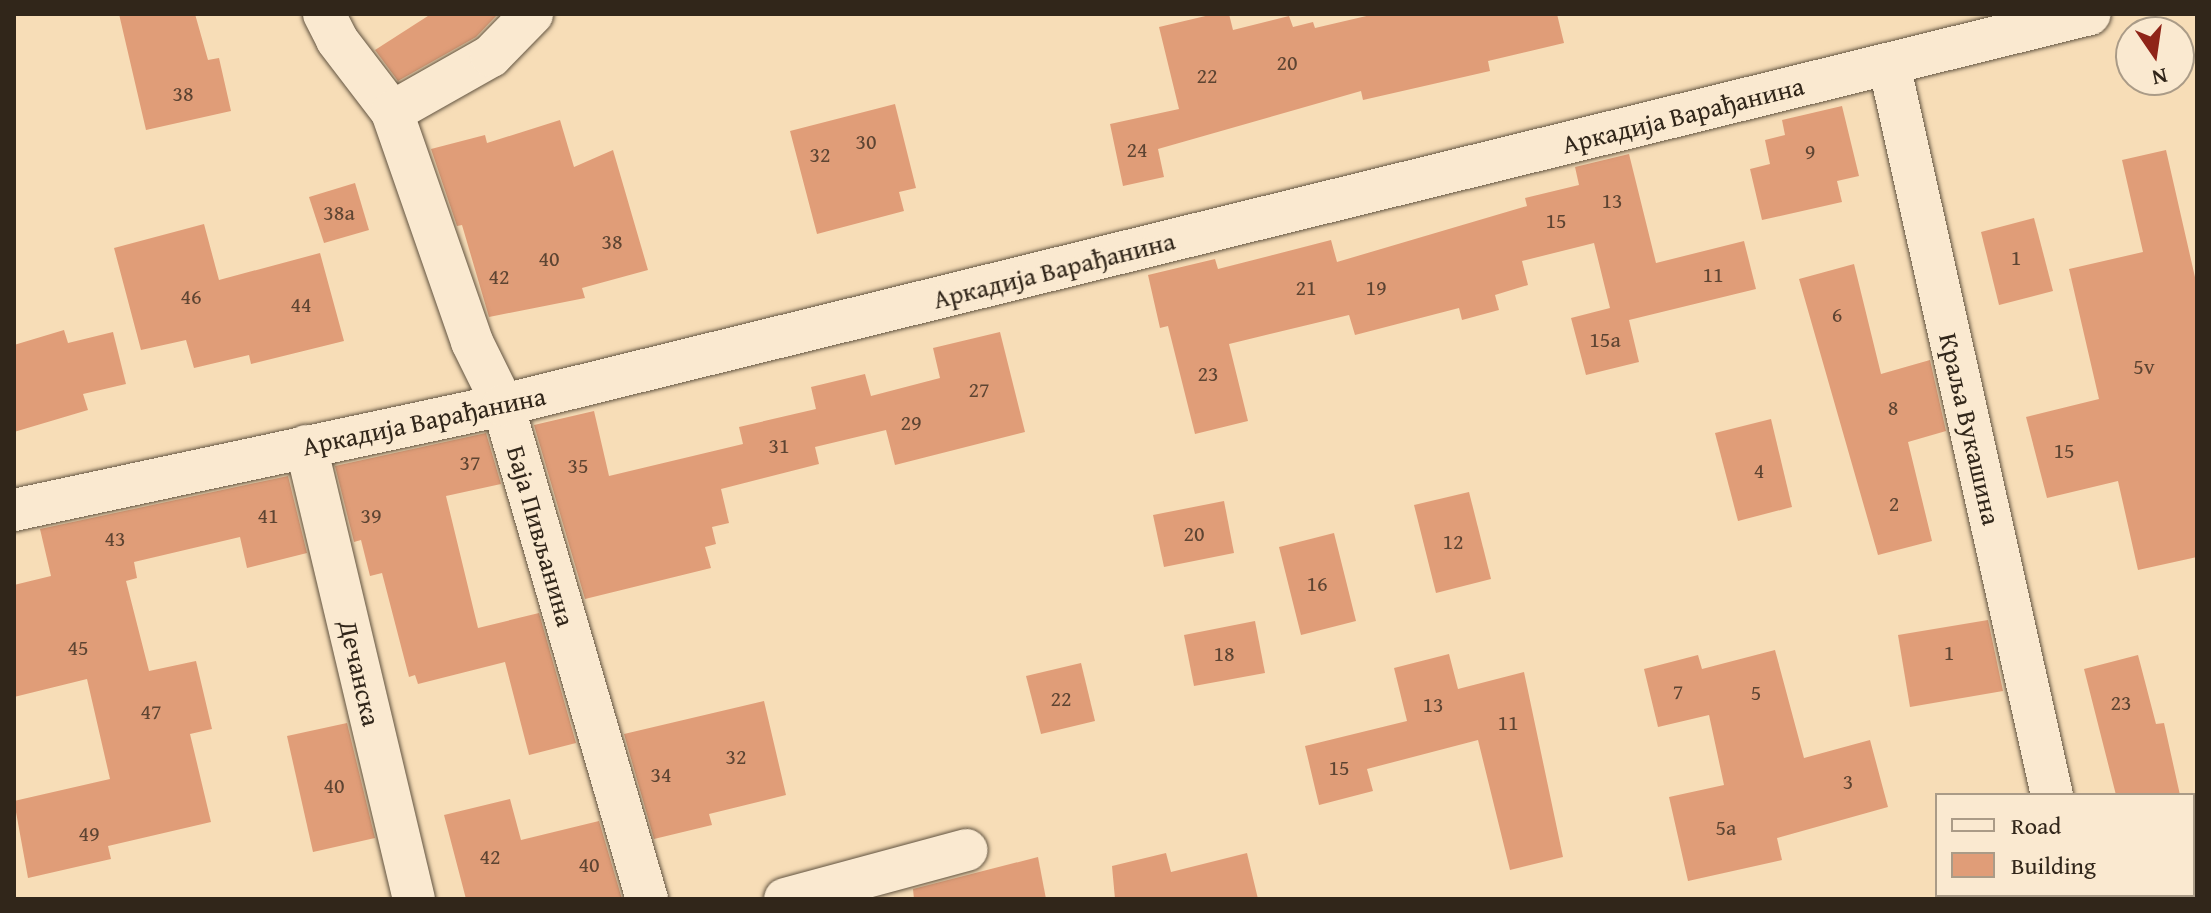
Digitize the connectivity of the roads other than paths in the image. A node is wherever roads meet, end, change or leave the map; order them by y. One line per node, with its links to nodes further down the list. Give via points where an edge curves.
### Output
1 (324, 14): 5 (street, Баја Пивљанина, via 337,40)
2 (532, 14): 5 (street, via 491,56)
3 (2090, 14): 4 (street, Аркадија Варађанина)
4 (1889, 64): 6 (street, Аркадија Варађанина); 9 (street, Краља Вукашина)
5 (392, 112): 6 (street, Баја Пивљанина, via 472,342)
6 (503, 405): 7 (street, Аркадија Варађанина); 12 (street, Баја Пивљанина)
7 (306, 446): 8 (street, Аркадија Варађанина); 11 (street, Дечанска)
8 (14, 510)
9 (2052, 793)
10 (966, 850): 13 (street)
11 (414, 899)
12 (647, 899)
13 (785, 899)

